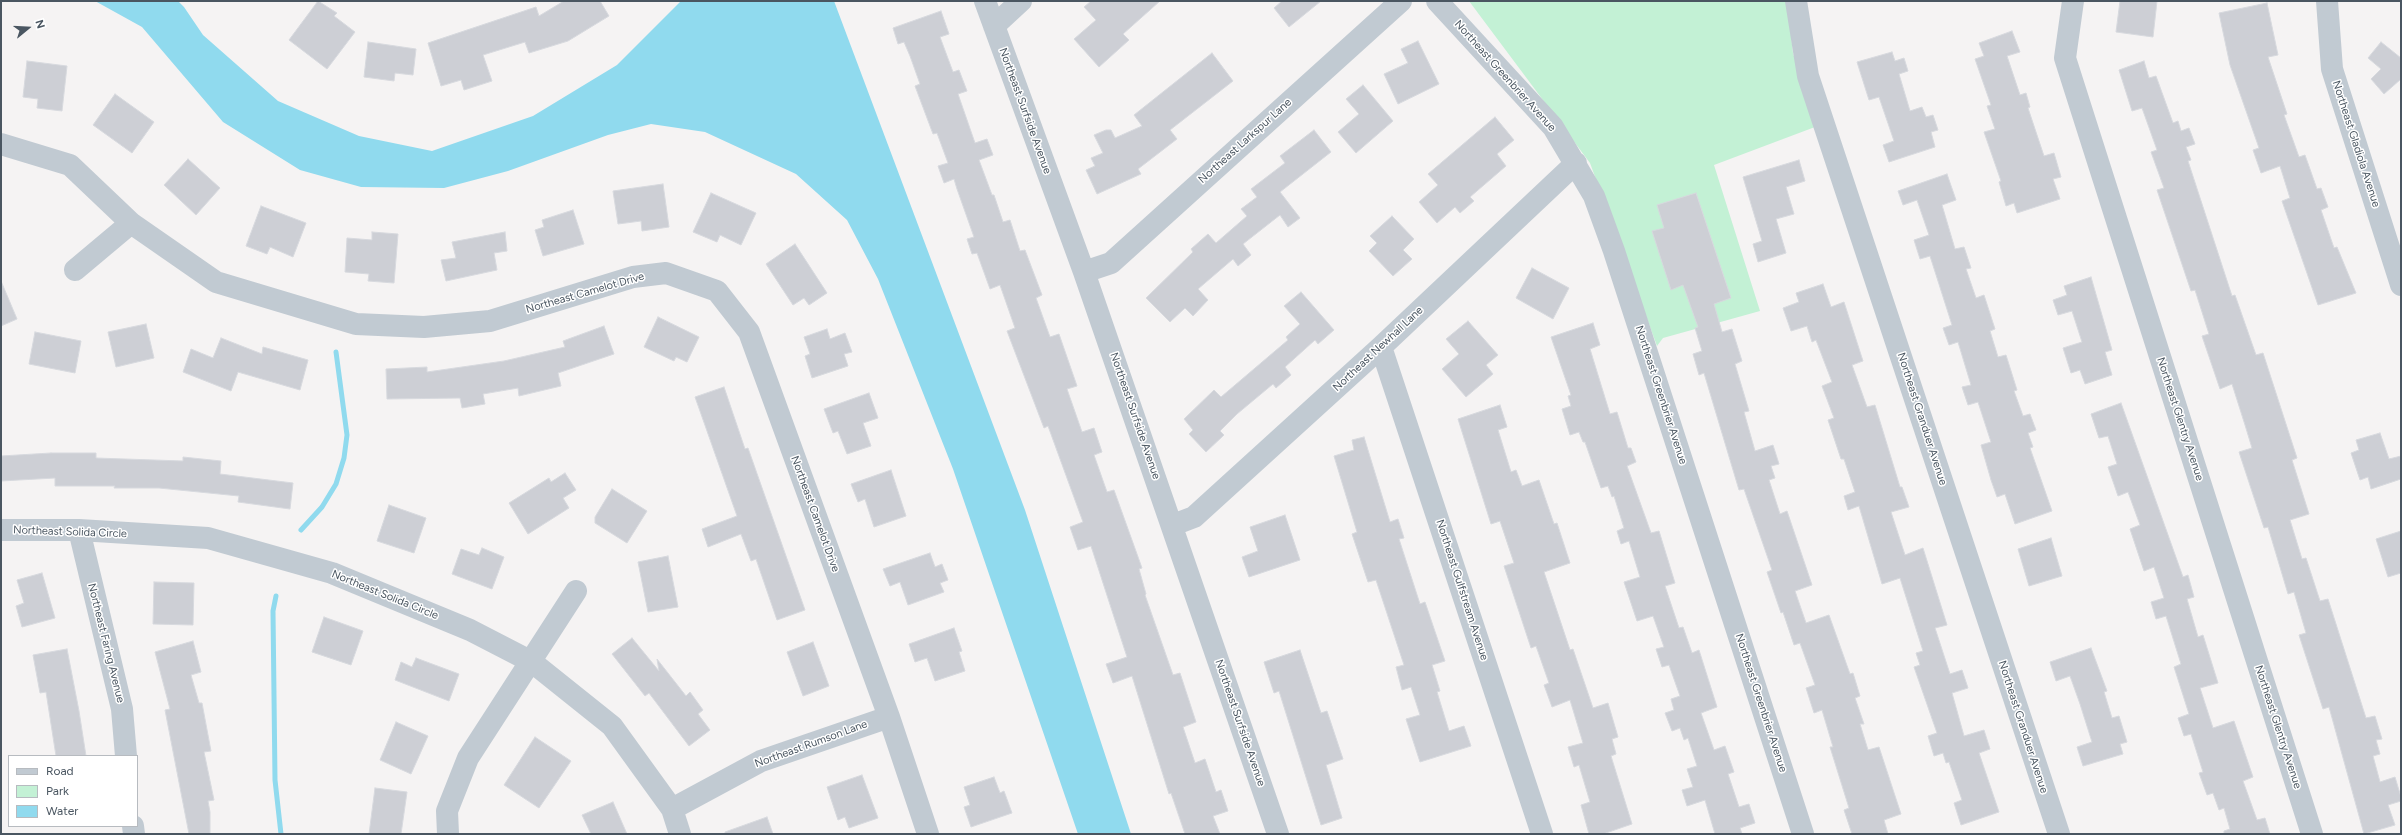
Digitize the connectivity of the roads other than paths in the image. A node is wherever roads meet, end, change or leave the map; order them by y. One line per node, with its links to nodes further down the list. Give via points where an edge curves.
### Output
1 (984, 1): 8 (street, Northeast Surfside Avenue)
2 (1021, 1): 8 (street)
3 (1401, 1): 13 (street, Northeast Larkspur Lane, via 1111,263)
4 (1437, 1): 10 (street, Northeast Greenbrier Avenue, via 1553,127)
5 (1796, 1): 30 (street, Northeast Granduer Avenue, via 1808,76)
6 (2072, 1): 31 (street, Northeast Glentry Avenue, via 2065,58)
7 (2327, 1): 14 (street, Northeast Gladiola Avenue, via 2332,69)
8 (994, 26): 13 (street, Northeast Surfside Avenue)
9 (1, 144): 11 (street, Northeast Camelot Drive, via 70,165)
10 (1576, 163): 15 (street, Northeast Newhall Lane); 29 (street, Northeast Greenbrier Avenue, via 1594,196 1614,251)
11 (131, 223): 12 (street); 21 (street, Northeast Camelot Drive, via 216,282 356,324 424,327 490,321 633,277 666,273 717,291 749,332)
12 (75, 270)
13 (1084, 272): 16 (street, Northeast Surfside Avenue)
14 (2401, 285)
15 (1381, 347): 16 (street, Northeast Newhall Lane, via 1194,517); 28 (street, Northeast Gulfstream Avenue)
16 (1173, 525): 27 (street, Northeast Surfside Avenue)
17 (1, 530): 18 (street, Northeast Solida Circle)
18 (79, 530): 20 (street, Northeast Solida Circle, via 208,538 332,573 470,630); 22 (street, Northeast Faring Avenue, via 122,709)
19 (576, 591): 20 (street)
20 (532, 662): 23 (street, Northeast Solida Circle, via 612,726); 24 (street, via 468,758 447,811)
21 (889, 717): 23 (street, Northeast Rumson Lane, via 761,761); 26 (street, Northeast Camelot Drive)
22 (126, 755)
23 (672, 809): 25 (street, Northeast Solida Circle)
24 (448, 834)
25 (680, 834)
26 (928, 834)
27 (1278, 834)
28 (1542, 834)
29 (1804, 834)
30 (2059, 834)
31 (2312, 834)

